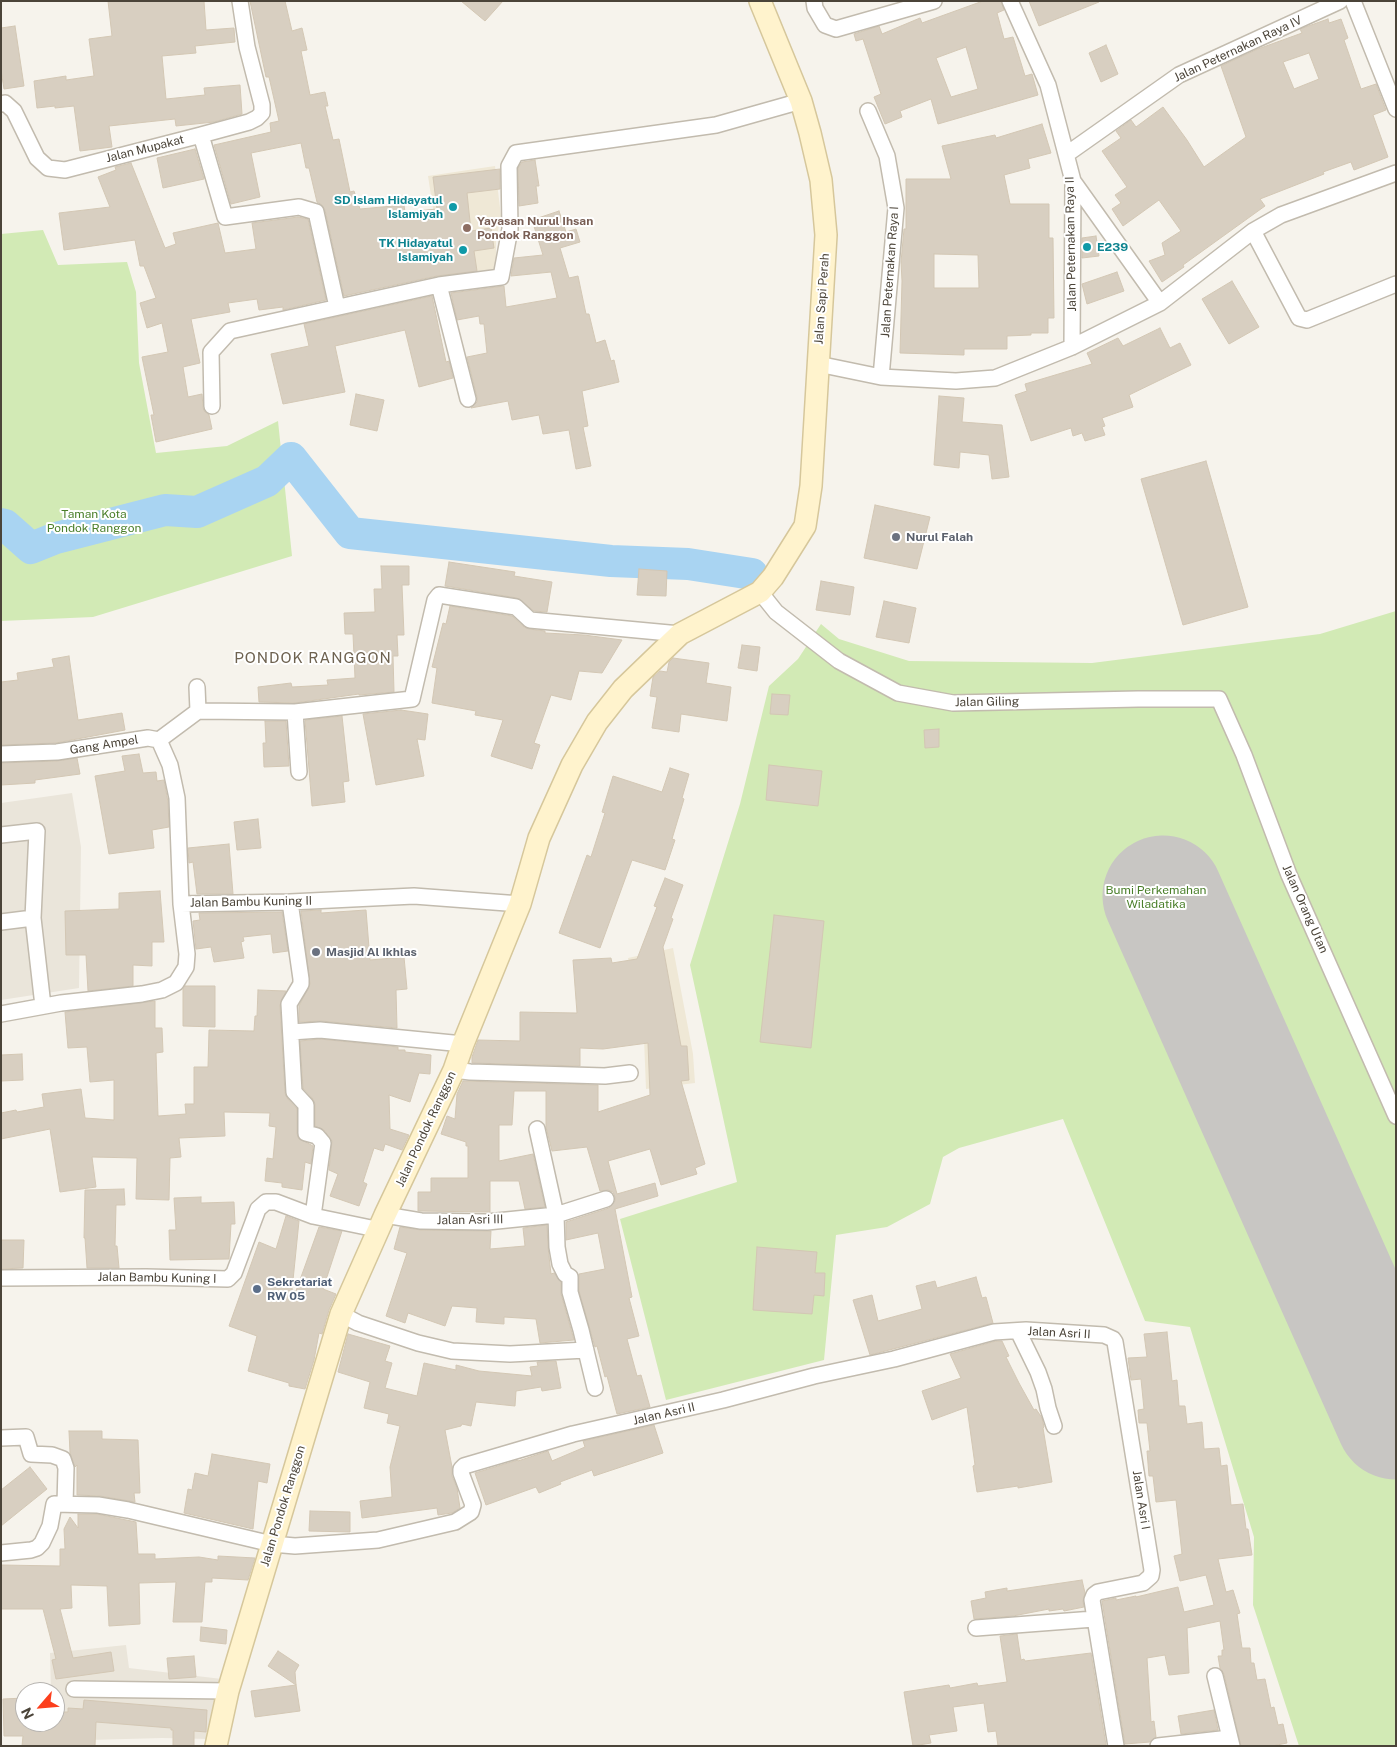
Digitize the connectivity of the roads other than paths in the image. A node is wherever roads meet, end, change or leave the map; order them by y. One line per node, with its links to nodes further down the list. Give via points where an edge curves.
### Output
1 (240, 1): 12 (street, via 262,113 249,122)
2 (760, 1): 8 (street, Jalan Sapi Perah)
3 (814, 1): 4 (street, via 825,25 836,29)
4 (934, 1)
5 (1010, 1): 13 (street, Jalan Peternakan Raya II, via 1048,85)
6 (1340, 1): 13 (street, Jalan Peternakan Raya IV, via 1178,75)
7 (1353, 1): 10 (street)
8 (801, 101): 18 (street, via 716,125 516,153 509,166 510,229 501,277); 22 (street, Jalan Sapi Perah, via 821,180 826,235)
9 (1, 104): 12 (street, Jalan Mupakat, via 5,103 14,111 37,158 48,168 65,170)
10 (1396, 109)
11 (868, 111): 23 (street, Jalan Peternakan Raya I, via 887,156 896,208)
12 (201, 135): 20 (street, Jalan Mupakat, via 225,217 299,207 316,212)
13 (1067, 154): 15 (street, Jalan Peternakan Raya II)
14 (1396, 173): 16 (street, via 1281,215)
15 (1072, 181): 19 (street); 21 (street, Jalan Peternakan Raya II)
16 (1253, 231): 17 (street, via 1299,318 1307,320); 19 (street)
17 (1396, 284)
18 (439, 285): 20 (street); 24 (street)
19 (1160, 302): 21 (street)
20 (337, 307): 25 (street, via 230,331 211,352)
21 (1072, 347): 23 (street, via 995,378 956,381)
22 (818, 364): 23 (street); 26 (street, Jalan Sapi Perah, via 811,486 805,526)
23 (881, 377)
24 (468, 400)
25 (212, 406)
26 (760, 592): 27 (street, Jalan Pondok Ranggon); 29 (street, Jalan Giling, via 776,612 839,662 898,693 953,703)
27 (680, 634): 31 (street, via 530,620 516,607 440,595 435,600 412,699); 38 (street, Jalan Pondok Ranggon, via 623,688 597,722 572,765 539,838)
28 (197, 687): 30 (street)
29 (1219, 699): 47 (street, Jalan Orang Utan, via 1244,755 1289,875)
30 (198, 711): 31 (street); 32 (street)
31 (295, 712): 34 (street)
32 (159, 740): 33 (street, Gang Ampel, via 148,738 57,752); 37 (street, via 170,765 177,798)
33 (1, 754)
34 (299, 772)
35 (1, 835): 39 (street, via 37,831)
36 (290, 902): 37 (street, Jalan Bambu Kuning II); 38 (street, Jalan Bambu Kuning II, via 414,896); 43 (street, via 302,979 289,1004)
37 (181, 904): 41 (street, Jalan Bambu Kuning II, via 187,954 186,967 176,982 162,990 142,994)
38 (520, 904): 44 (street, Jalan Pondok Ranggon)
39 (33, 918): 40 (street); 41 (street)
40 (1, 922)
41 (44, 1006): 42 (street, Jalan Bambu Kuning II)
42 (1, 1014)
43 (291, 1032): 44 (street, via 320,1030); 51 (street, via 294,1092 306,1105 306,1133 317,1136 322,1143)
44 (463, 1044): 45 (street, Jalan Pondok Ranggon)
45 (454, 1070): 46 (street, via 605,1076); 52 (street, Jalan Pondok Ranggon)
46 (630, 1073)
47 (1396, 1116)
48 (538, 1129): 50 (street)
49 (606, 1199): 50 (street, Jalan Asri III)
50 (556, 1215): 52 (street, Jalan Asri III, via 487,1222); 57 (street, via 560,1264 570,1277 570,1292)
51 (314, 1216): 52 (street, Jalan Bambu Kuning I, via 371,1228); 53 (street, Jalan Bambu Kuning I, via 276,1202 266,1202 258,1209 234,1273 228,1279)
52 (381, 1224): 54 (street, Jalan Pondok Ranggon)
53 (1, 1278)
54 (341, 1314): 57 (street, via 418,1343 452,1351 510,1354); 62 (street, Jalan Pondok Ranggon)
55 (1018, 1331): 56 (street, Jalan Asri II); 59 (street, via 1038,1372); 62 (street, Jalan Asri II, via 994,1332 894,1359 574,1434 464,1466 461,1473 473,1505 471,1512 455,1522 378,1540 295,1546)
56 (1112, 1339): 64 (street, Jalan Asri I, via 1152,1570 1151,1576 1143,1582 1094,1594)
57 (586, 1350): 58 (street)
58 (595, 1388)
59 (1054, 1426)
60 (1, 1438): 61 (street, via 26,1437 31,1454 63,1459 66,1468)
61 (65, 1504): 62 (street, via 128,1510); 63 (street, via 54,1504 50,1526 37,1548)
62 (272, 1544): 68 (street, Jalan Pondok Ranggon)
63 (1, 1553)
64 (1094, 1619): 65 (street); 71 (street, Jalan Asri I)
65 (976, 1628)
66 (1216, 1676): 69 (street)
67 (74, 1689): 68 (street)
68 (228, 1691): 70 (street, Jalan Pondok Ranggon)
69 (1231, 1742): 72 (street)
70 (216, 1746)
71 (1116, 1746)
72 (1158, 1746)

